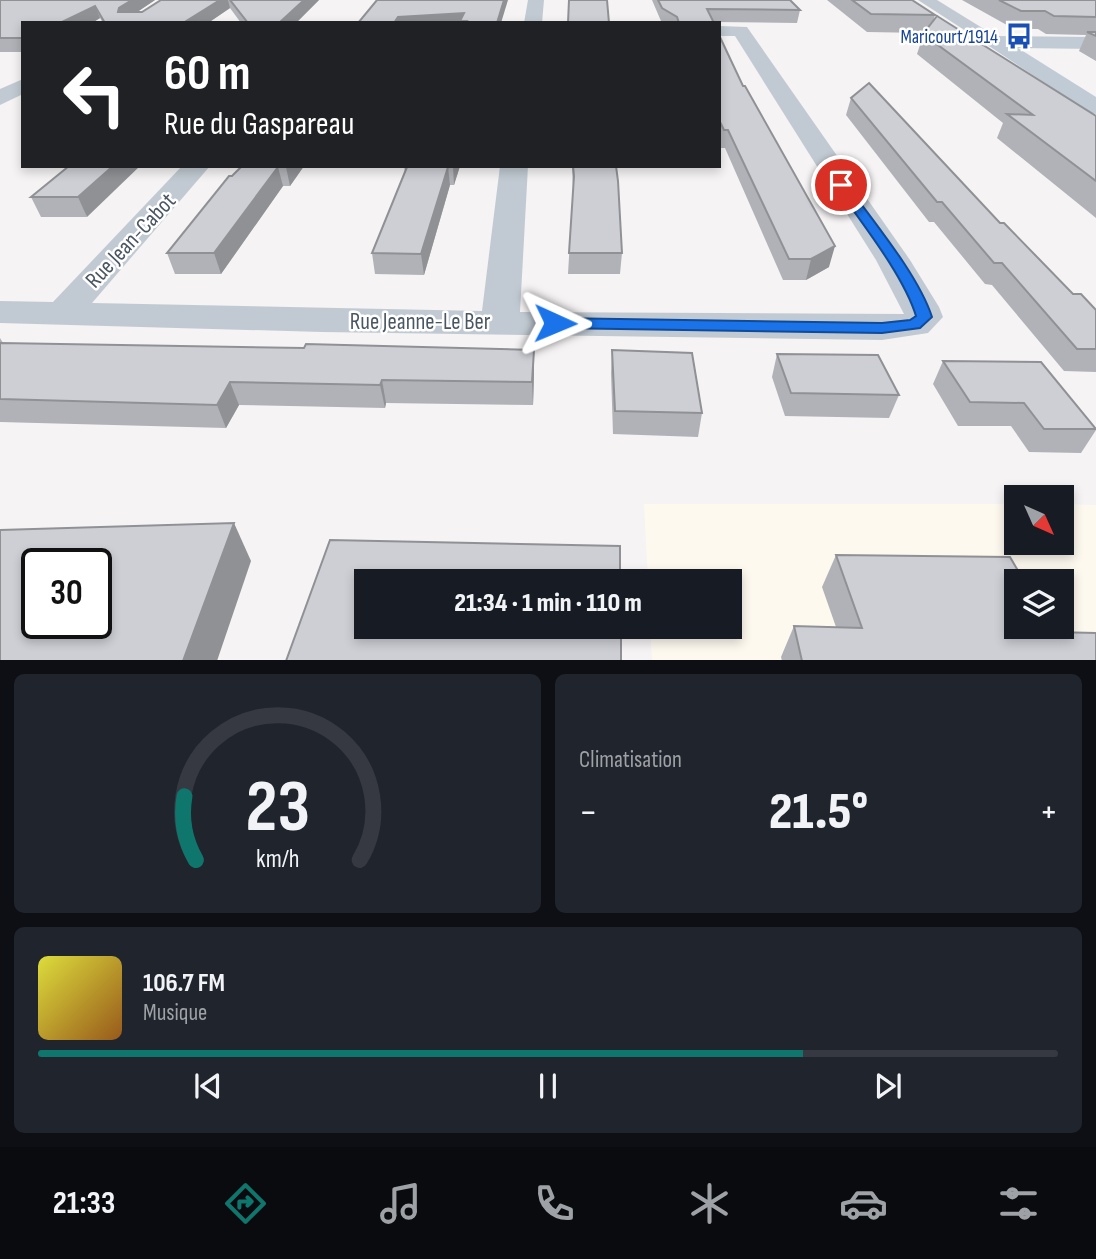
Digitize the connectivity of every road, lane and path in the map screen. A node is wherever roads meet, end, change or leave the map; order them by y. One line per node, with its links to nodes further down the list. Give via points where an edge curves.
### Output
1 (536, 0): 3 (street)
2 (926, 0): 5 (street)
3 (533, 21)
4 (721, 31): 14 (street, Rue Jeanne-Le Ber, via 741,31 893,261 924,317 915,325 882,328)
5 (996, 42): 6 (street); 9 (street)
6 (1096, 43)
7 (21, 86): 8 (street)
8 (0, 98)
9 (1096, 107)
10 (195, 168): 13 (street, Rue Jean-Cabot)
11 (514, 168): 14 (street)
12 (0, 312): 13 (street, Rue Jeanne-Le Ber)
13 (62, 313): 14 (street, Rue Jeanne-Le Ber)
14 (500, 322)

